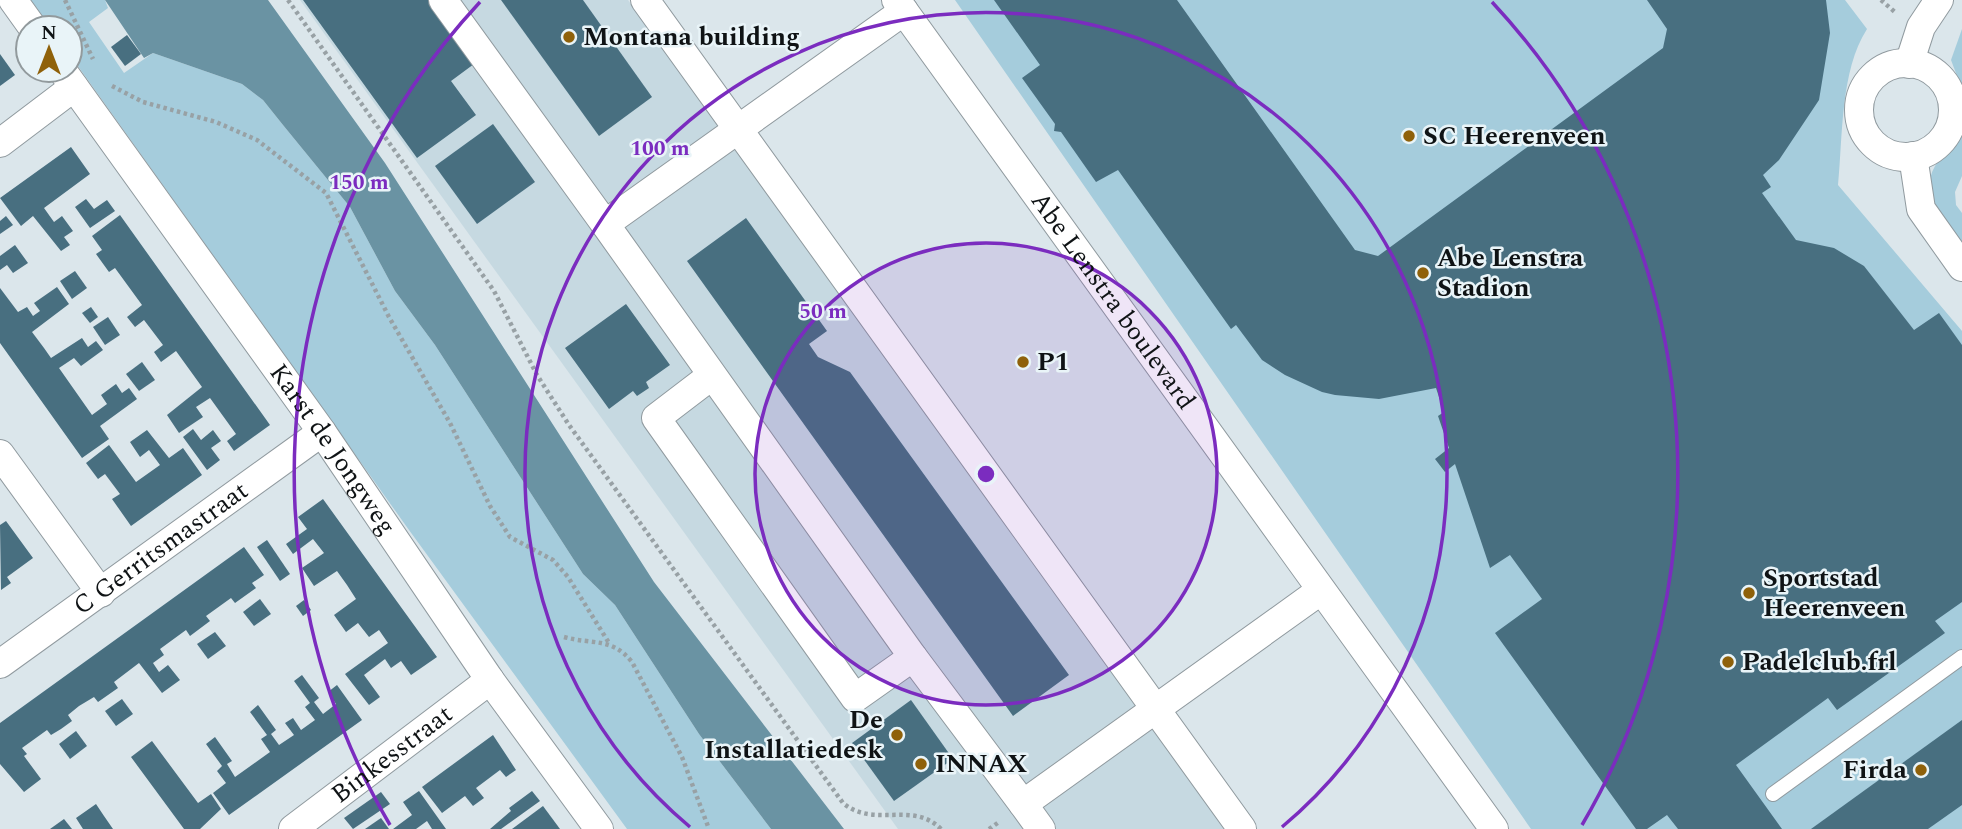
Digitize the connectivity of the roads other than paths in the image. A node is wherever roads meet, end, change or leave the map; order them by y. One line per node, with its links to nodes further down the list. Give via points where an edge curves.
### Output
1 (443, 0): 11 (street)
2 (645, 0): 8 (street)
3 (1939, 0): 5 (street, via 1921,27)
4 (900, 5): 8 (street, Abe Lenstra boulevard); 16 (street, Abe Lenstra boulevard)
5 (1909, 64): 10 (street, via 1926,68 1939,78 1949,92 1952,109 1942,140); 10 (street, via 1878,73 1863,92 1859,108 1861,125 1874,145 1888,154)
6 (62, 84): 9 (street)
7 (72, 84): 14 (street, Karst de Jongweg)
8 (738, 129): 11 (street, Abe Lenstra boulevard); 22 (street)
9 (0, 144)
10 (1913, 156): 12 (street, via 1921,209)
11 (605, 224): 13 (street)
12 (1962, 267)
13 (711, 376): 18 (street); 18 (street, via 656,418 847,687 855,698)
14 (321, 432): 17 (street, C Gerritsmastraat); 21 (street, Karst de Jongweg)
15 (0, 454): 17 (street)
16 (1320, 590): 22 (street); 29 (street, Abe Lenstra boulevard)
17 (101, 593): 20 (street, C Gerritsmastraat)
18 (913, 657): 24 (street)
19 (1962, 657): 23 (lane)
20 (0, 664)
21 (490, 680): 25 (street, Binkesstraat); 26 (street, Karst de Jongweg)
22 (1156, 709): 24 (street); 28 (street)
23 (1773, 794)
24 (1023, 804): 27 (street)
25 (293, 829)
26 (599, 829)
27 (1041, 829)
28 (1242, 829)
29 (1494, 829)

